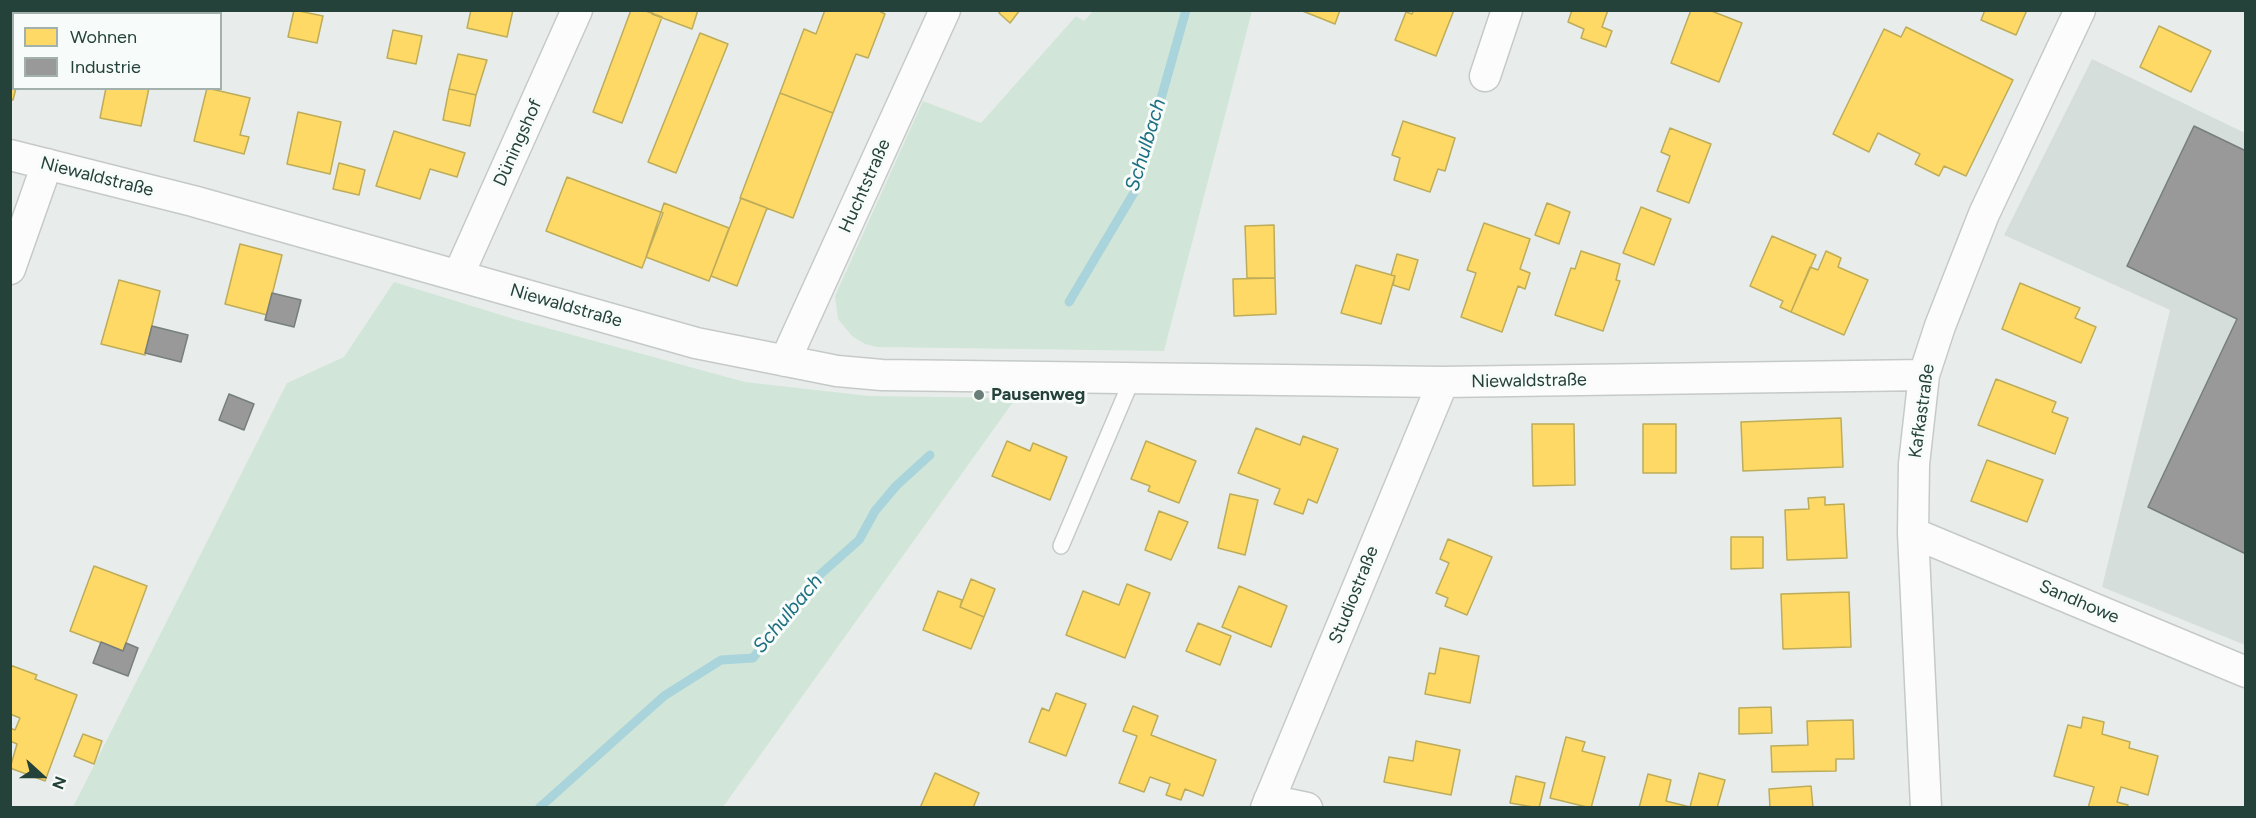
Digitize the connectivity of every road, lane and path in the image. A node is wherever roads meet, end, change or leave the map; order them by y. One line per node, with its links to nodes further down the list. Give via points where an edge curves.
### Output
1 (577, 10): 9 (street, Düningshof)
2 (945, 10): 10 (street, Huchtstraße)
3 (1507, 10): 5 (street)
4 (2080, 10): 11 (street, Kafkastraße, via 1984,214)
5 (1485, 76)
6 (10, 155): 7 (street, Niewaldstraße)
7 (47, 164): 8 (street); 9 (street, Niewaldstraße)
8 (10, 269)
9 (458, 276): 10 (street, Niewaldstraße, via 696,343)
10 (785, 362): 12 (street, Niewaldstraße, via 882,375)
11 (1924, 375): 13 (street, Niewaldstraße); 14 (street, Kafkastraße, via 1914,464)
12 (1133, 377): 13 (street, Niewaldstraße); 15 (lane)
13 (1443, 382): 17 (street, Studiostraße)
14 (1913, 533): 16 (street, Sandhowe); 19 (street, Kafkastraße)
15 (1061, 546)
16 (2246, 672)
17 (1268, 804): 18 (street)
18 (1307, 807)
19 (1926, 807)

